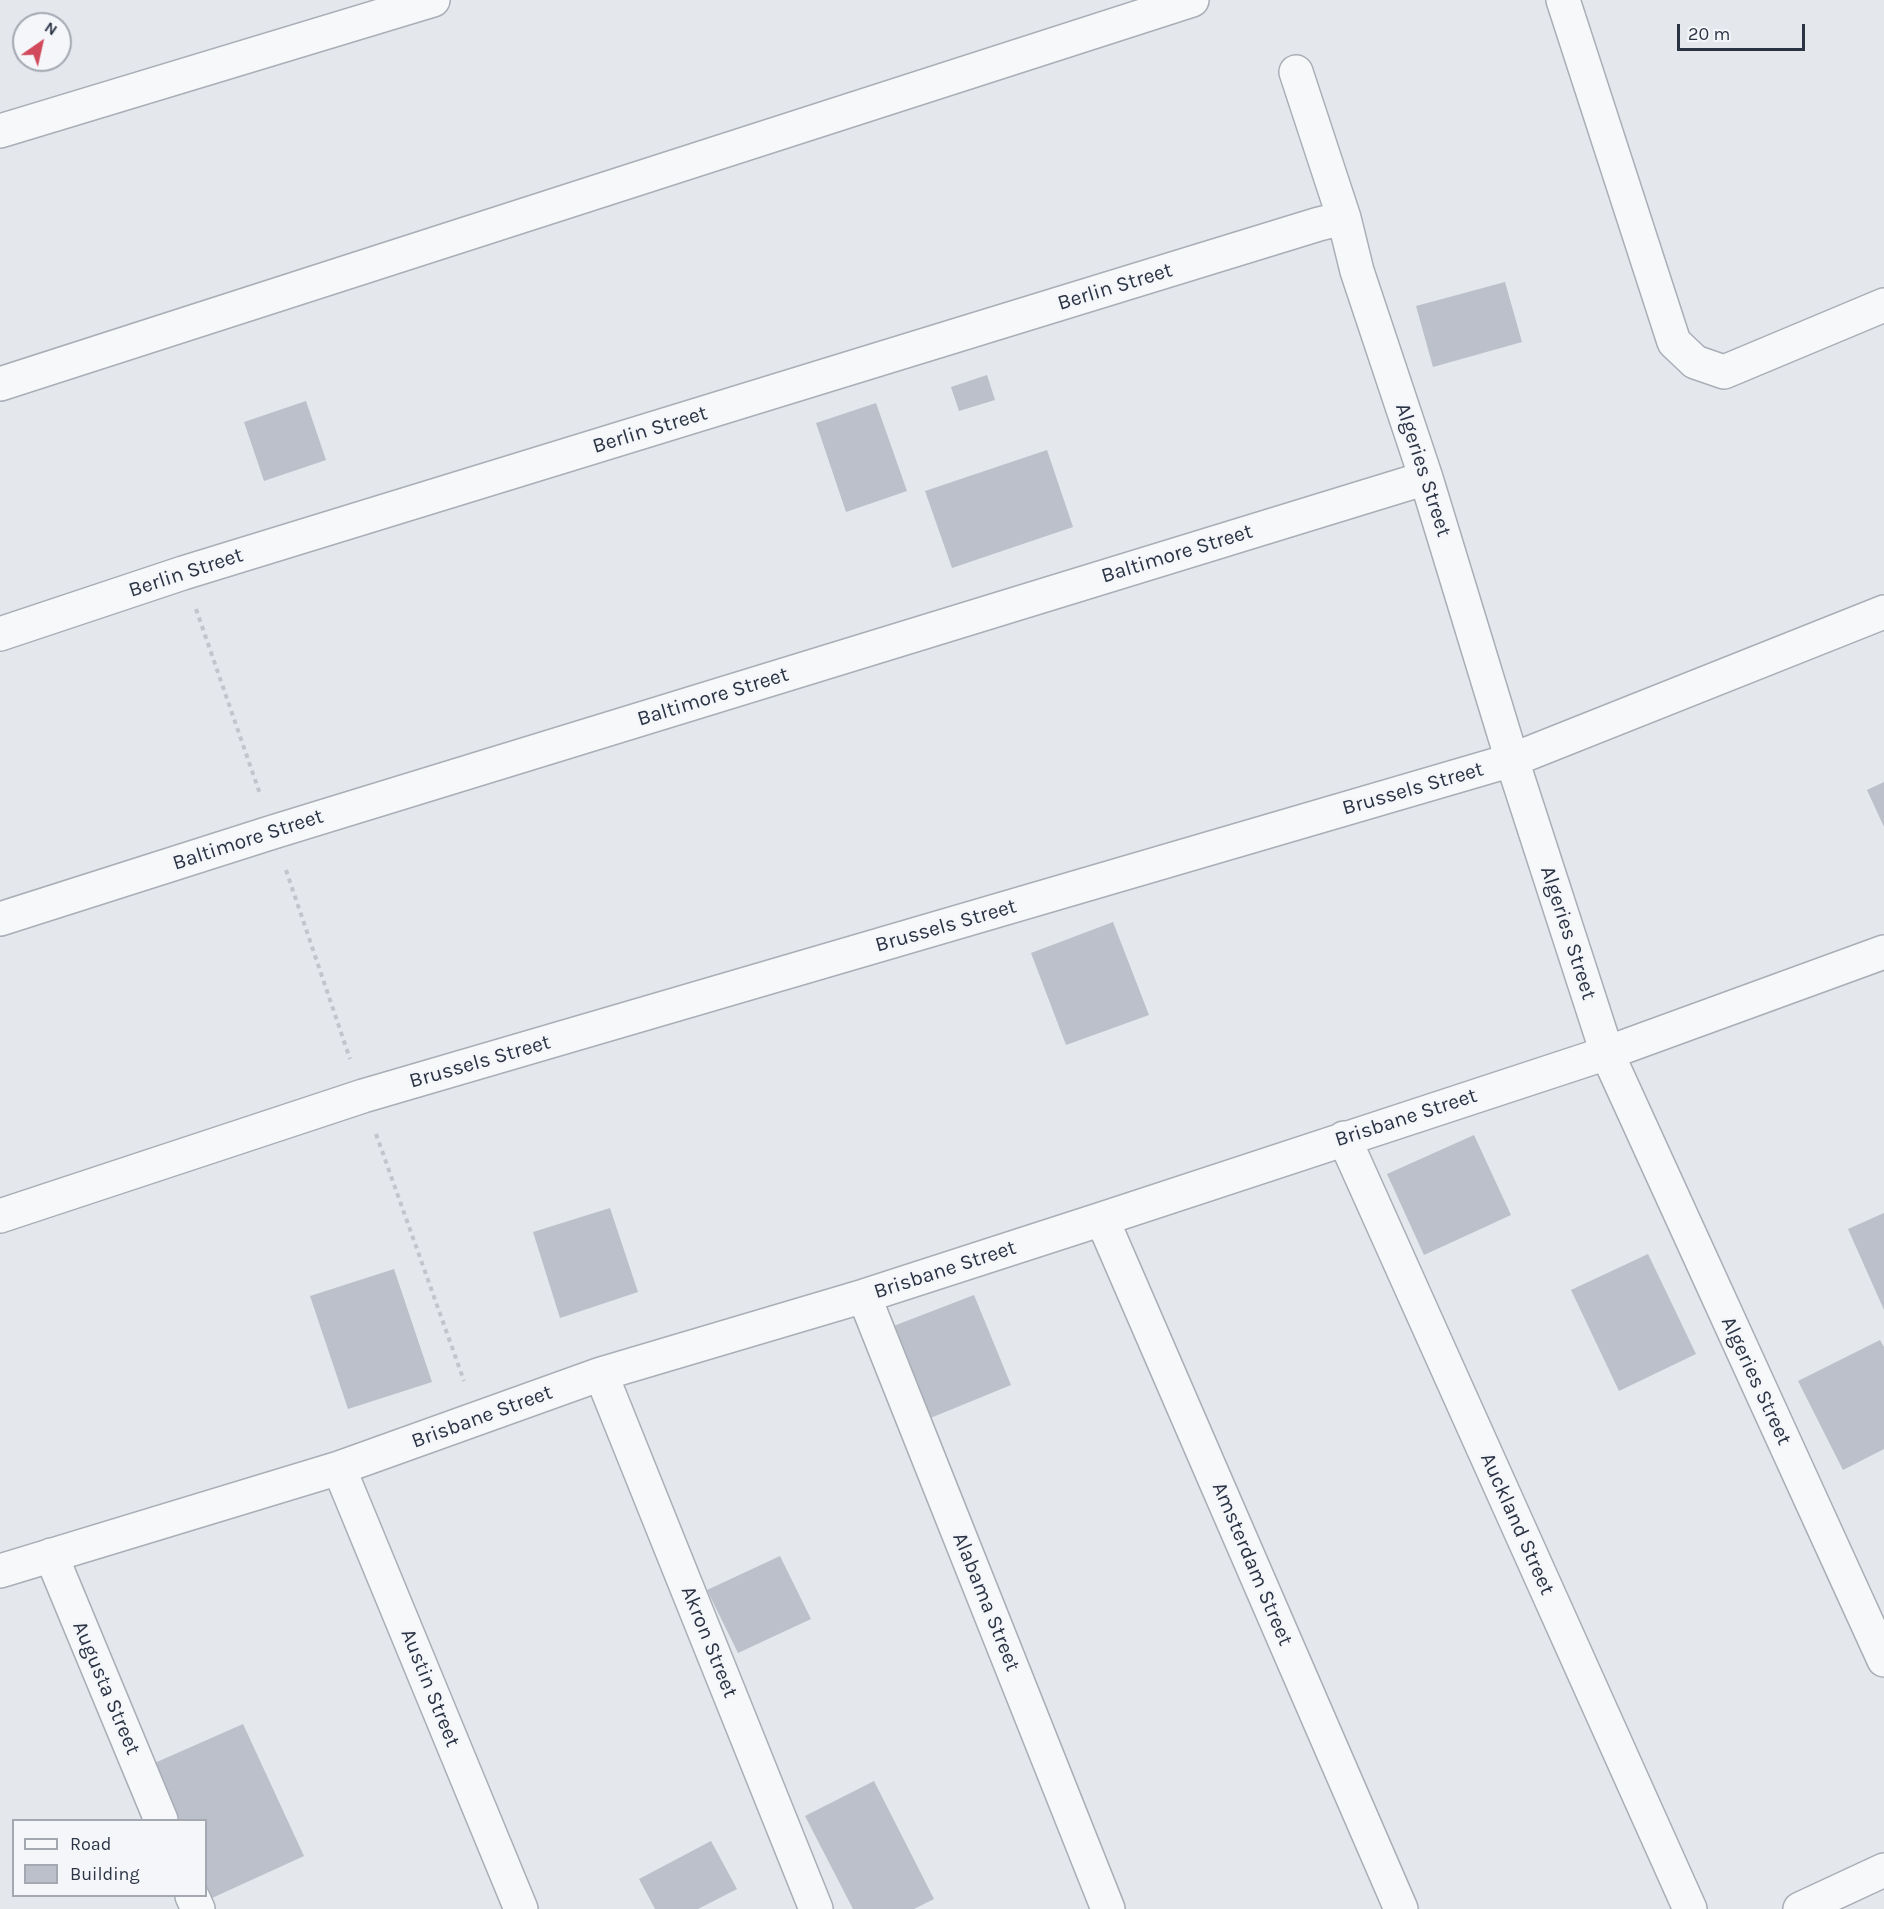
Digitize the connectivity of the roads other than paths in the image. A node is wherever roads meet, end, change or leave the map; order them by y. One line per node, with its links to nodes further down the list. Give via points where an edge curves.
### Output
1 (433, 0): 5 (street)
2 (1192, 0): 8 (street)
3 (1563, 0): 7 (street, via 1674,342 1695,362 1724,372)
4 (1296, 72): 6 (street, Algeries Street)
5 (0, 131)
6 (1344, 218): 9 (street, Algeries Street); 11 (street, Berlin Street, via 183,573)
7 (1884, 305)
8 (0, 384)
9 (1426, 478): 12 (street, Algeries Street); 13 (street, Baltimore Street)
10 (1884, 612): 12 (street, Brussels Street)
11 (0, 634)
12 (1512, 760): 15 (street, Algeries Street); 17 (street, Brussels Street, via 363,1096)
13 (0, 919)
14 (1881, 961): 15 (street, Brisbane Street)
15 (1607, 1053): 16 (street, Brisbane Street); 24 (street, Algeries Street)
16 (1344, 1138): 18 (street, Brisbane Street); 31 (street, Auckland Street)
17 (0, 1216)
18 (1102, 1219): 19 (street, Brisbane Street); 30 (street, Amsterdam Street)
19 (864, 1296): 20 (street, Brisbane Street); 29 (street, Alabama Street)
20 (601, 1374): 21 (street, Brisbane Street); 28 (street, Akron Street)
21 (339, 1468): 22 (street, Brisbane Street); 27 (street, Austin Street)
22 (51, 1555): 23 (street, Brisbane Street); 25 (street, Augusta Street)
23 (0, 1571)
24 (1884, 1660)
25 (160, 1819)
26 (1884, 1870): 32 (street)
27 (521, 1909)
28 (816, 1909)
29 (1108, 1909)
30 (1401, 1909)
31 (1690, 1909)
32 (1800, 1909)

